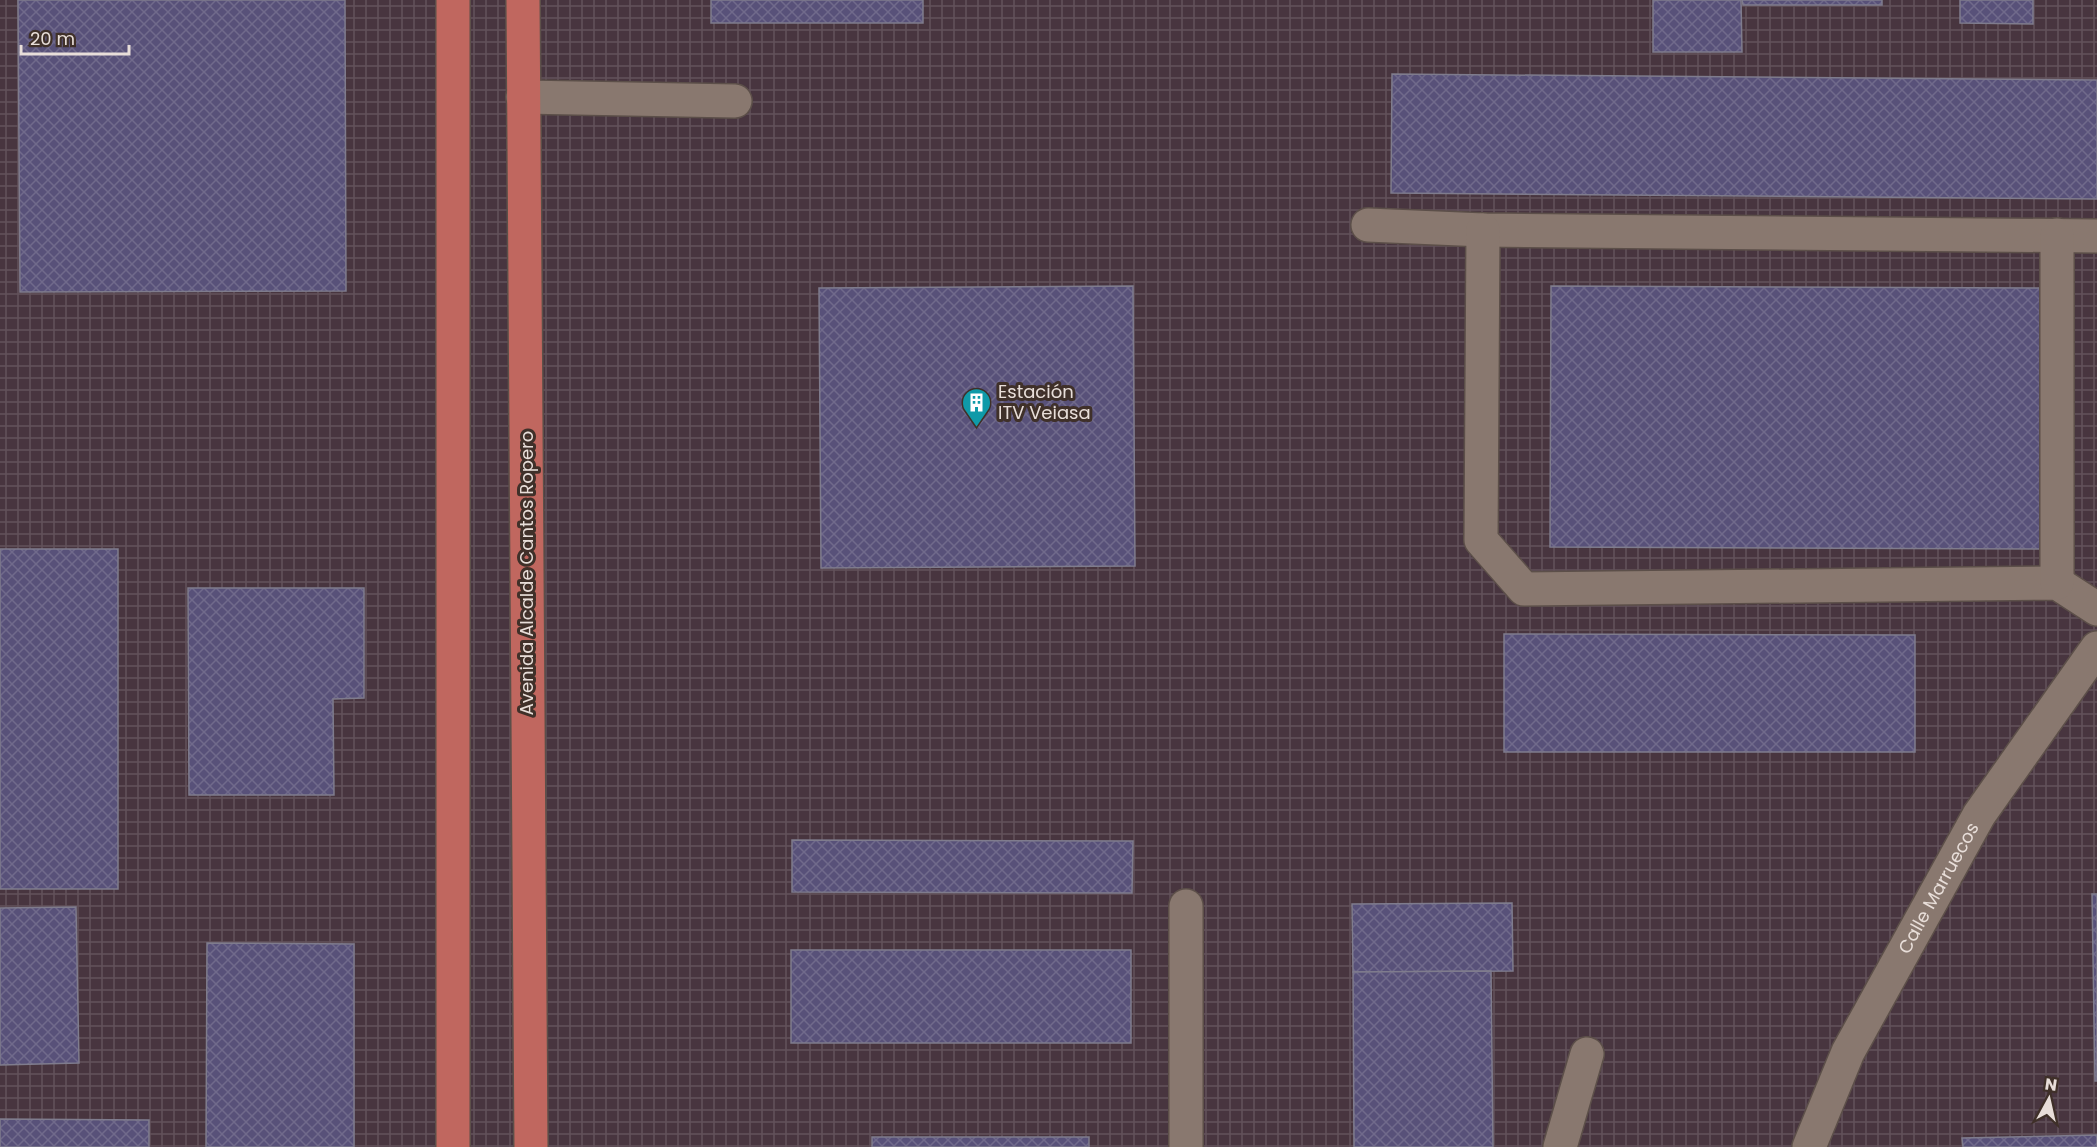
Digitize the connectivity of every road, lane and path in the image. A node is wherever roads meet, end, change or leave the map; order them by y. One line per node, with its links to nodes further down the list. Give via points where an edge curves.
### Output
1 (453, 0): 14 (main road)
2 (523, 0): 3 (main road, Avenida Alcalde Cantos Ropero)
3 (523, 98): 4 (street); 15 (main road, Avenida Alcalde Cantos Ropero)
4 (735, 101)
5 (1368, 225): 6 (street)
6 (1483, 230): 7 (street); 9 (street, via 1480,540 1524,589)
7 (2057, 235): 8 (street); 9 (street)
8 (2097, 236)
9 (2056, 583): 10 (street)
10 (2097, 609)
11 (2097, 648): 18 (street, Calle Marruecos, via 1979,815 1848,1052)
12 (1186, 906): 16 (street)
13 (1587, 1054): 17 (street)
14 (453, 1147)
15 (531, 1147)
16 (1186, 1147)
17 (1560, 1147)
18 (1809, 1147)

